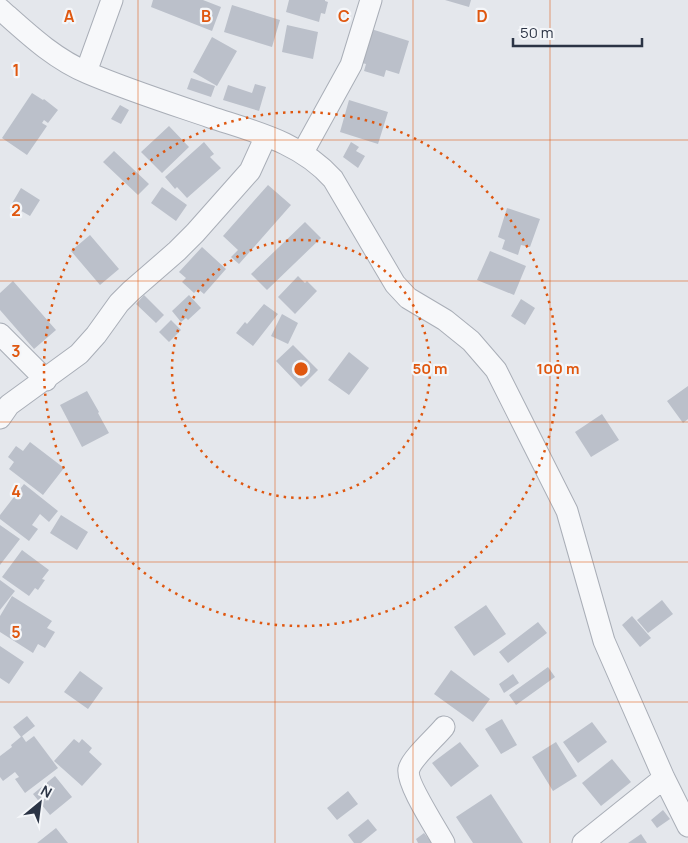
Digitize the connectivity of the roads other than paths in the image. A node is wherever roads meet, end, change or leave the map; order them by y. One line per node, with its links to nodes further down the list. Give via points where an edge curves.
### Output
1 (112, 0): 4 (street)
2 (371, 0): 6 (street, via 351,65)
3 (0, 9): 4 (street, via 40,45)
4 (86, 72): 5 (street)
5 (266, 136): 6 (street); 8 (street, via 250,171 195,233 125,297 79,354)
6 (303, 152): 11 (street, via 333,179 394,284 408,298 445,320 471,341 496,370 566,511 604,641)
7 (0, 334): 8 (street)
8 (46, 380): 9 (street, via 9,405)
9 (0, 418)
10 (444, 727): 13 (street, via 408,771 415,792)
11 (664, 778): 12 (street); 14 (street)
12 (688, 826)
13 (444, 843)
14 (583, 843)

